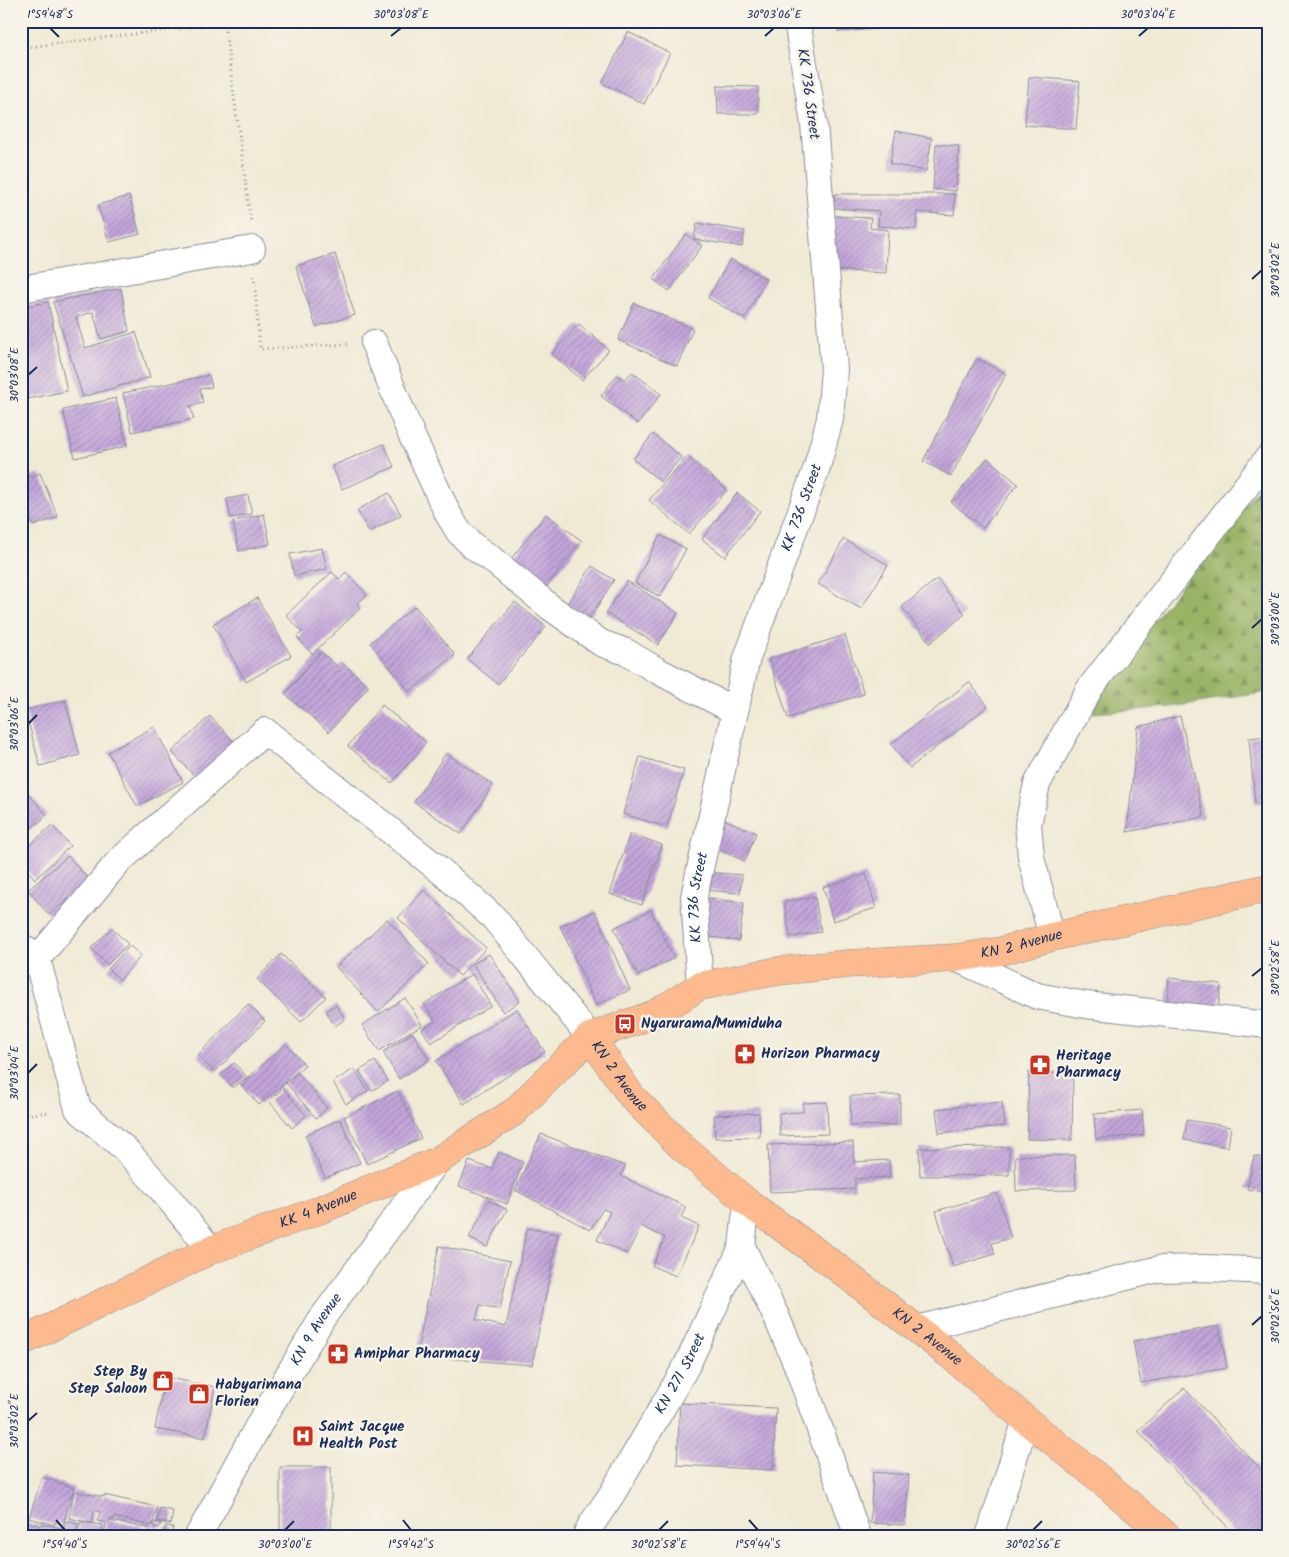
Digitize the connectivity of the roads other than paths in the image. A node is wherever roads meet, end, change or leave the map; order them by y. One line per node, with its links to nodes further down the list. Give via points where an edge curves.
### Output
1 (797, 21): 6 (street, KK 736 Street, via 815,134 834,369 830,419 817,467 746,658)
2 (252, 249): 3 (street)
3 (21, 289)
4 (374, 343): 6 (street, via 410,434 448,514 468,542 601,643 626,652)
5 (1268, 458): 8 (street, via 1090,688 1037,784 1028,824 1030,857)
6 (736, 710): 11 (street, KK 736 Street, via 694,896)
7 (1268, 888): 8 (main road, KN 2 Avenue)
8 (1052, 937): 10 (main road, KN 2 Avenue, via 1001,952)
9 (29, 952): 13 (street, via 118,862 266,731 441,871 494,918); 17 (street, via 78,1109 125,1149)
10 (956, 958): 11 (main road, KN 2 Avenue, via 778,971); 12 (street, via 1037,996 1086,1005)
11 (700, 986): 13 (main road, KN 2 Avenue, via 654,1014)
12 (1268, 1025)
13 (590, 1037): 14 (main road, KK 4 Avenue, via 514,1112); 15 (main road, KN 2 Avenue, via 632,1097 682,1147)
14 (437, 1161): 17 (main road, KK 4 Avenue, via 318,1211); 23 (street, KN 9 Avenue, via 322,1317)
15 (747, 1202): 16 (street, KN 271 Street); 19 (main road, KN 2 Avenue)
16 (742, 1247): 22 (street, KN 271 Street, via 687,1365); 24 (street, via 797,1365)
17 (211, 1250): 20 (main road, KK 4 Avenue)
18 (1268, 1271): 19 (street, via 1159,1269)
19 (916, 1329): 21 (main road, KN 2 Avenue)
20 (21, 1342)
21 (1026, 1420): 25 (street); 26 (main road, KN 2 Avenue)
22 (591, 1532)
23 (198, 1536)
24 (858, 1536)
25 (989, 1536)
26 (1167, 1536)

